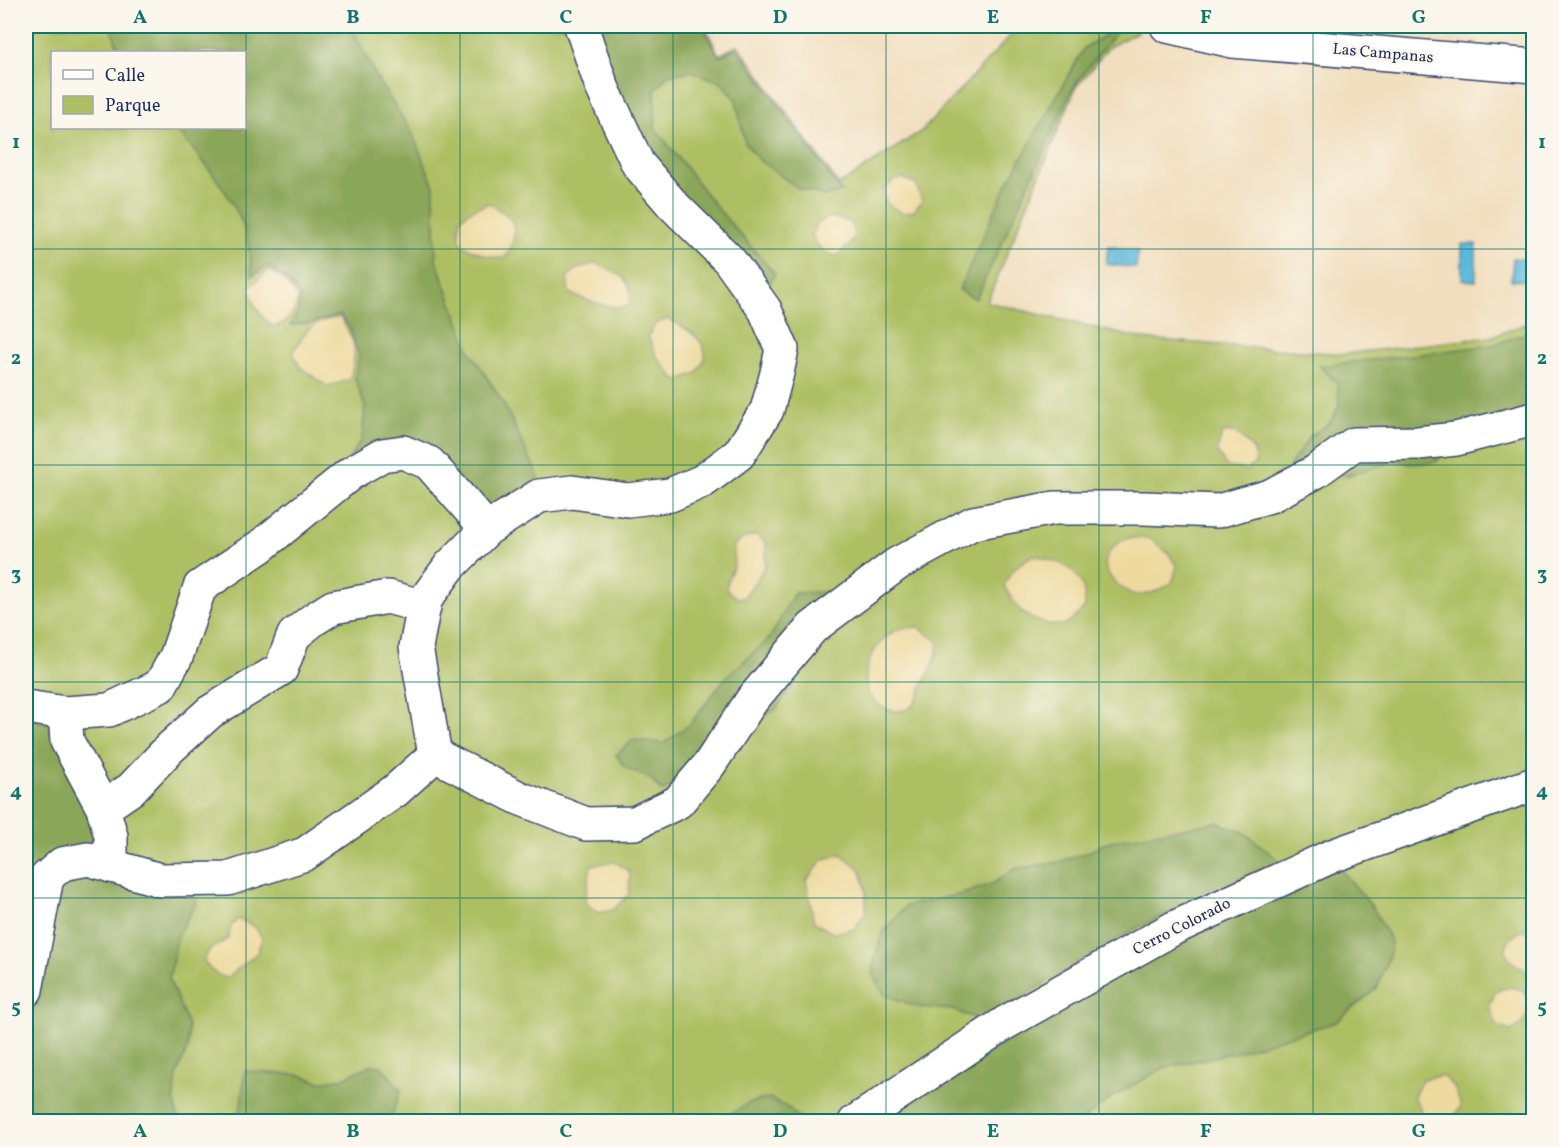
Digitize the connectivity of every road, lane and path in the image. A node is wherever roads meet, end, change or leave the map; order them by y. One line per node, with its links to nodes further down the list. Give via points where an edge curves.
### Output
1 (581, 26): 6 (street, via 602,87 638,164 729,260 765,310 782,349 767,410 739,454 703,481 670,495 628,500 572,492 539,496)
2 (1167, 26): 3 (street, Las Campanas)
3 (1221, 33): 4 (street, Las Campanas)
4 (1533, 66)
5 (1533, 419): 10 (street, via 1456,439 1354,444 1315,472 1270,496 1218,511 1055,508 973,523 897,564 812,628 752,700 709,765 678,802 635,823 586,824 519,798)
6 (487, 529): 7 (street, via 450,567); 9 (street, via 429,463 403,452 382,455 351,473 261,546 200,587 176,657 160,686 109,711)
7 (424, 607): 10 (street, via 416,647); 12 (street, via 388,597 333,608 314,619 294,635 281,669 210,712 131,789)
8 (26, 707): 9 (street)
9 (65, 713): 12 (street, via 67,741)
10 (435, 755): 13 (street, via 395,792 305,854 228,879 160,880)
11 (1533, 784): 15 (street, Cerro Colorado, via 1332,856 1174,928 1005,1023)
12 (103, 808): 13 (street, via 111,836)
13 (111, 866): 14 (street, via 88,859 62,864 47,877)
14 (26, 990)
15 (855, 1122)

